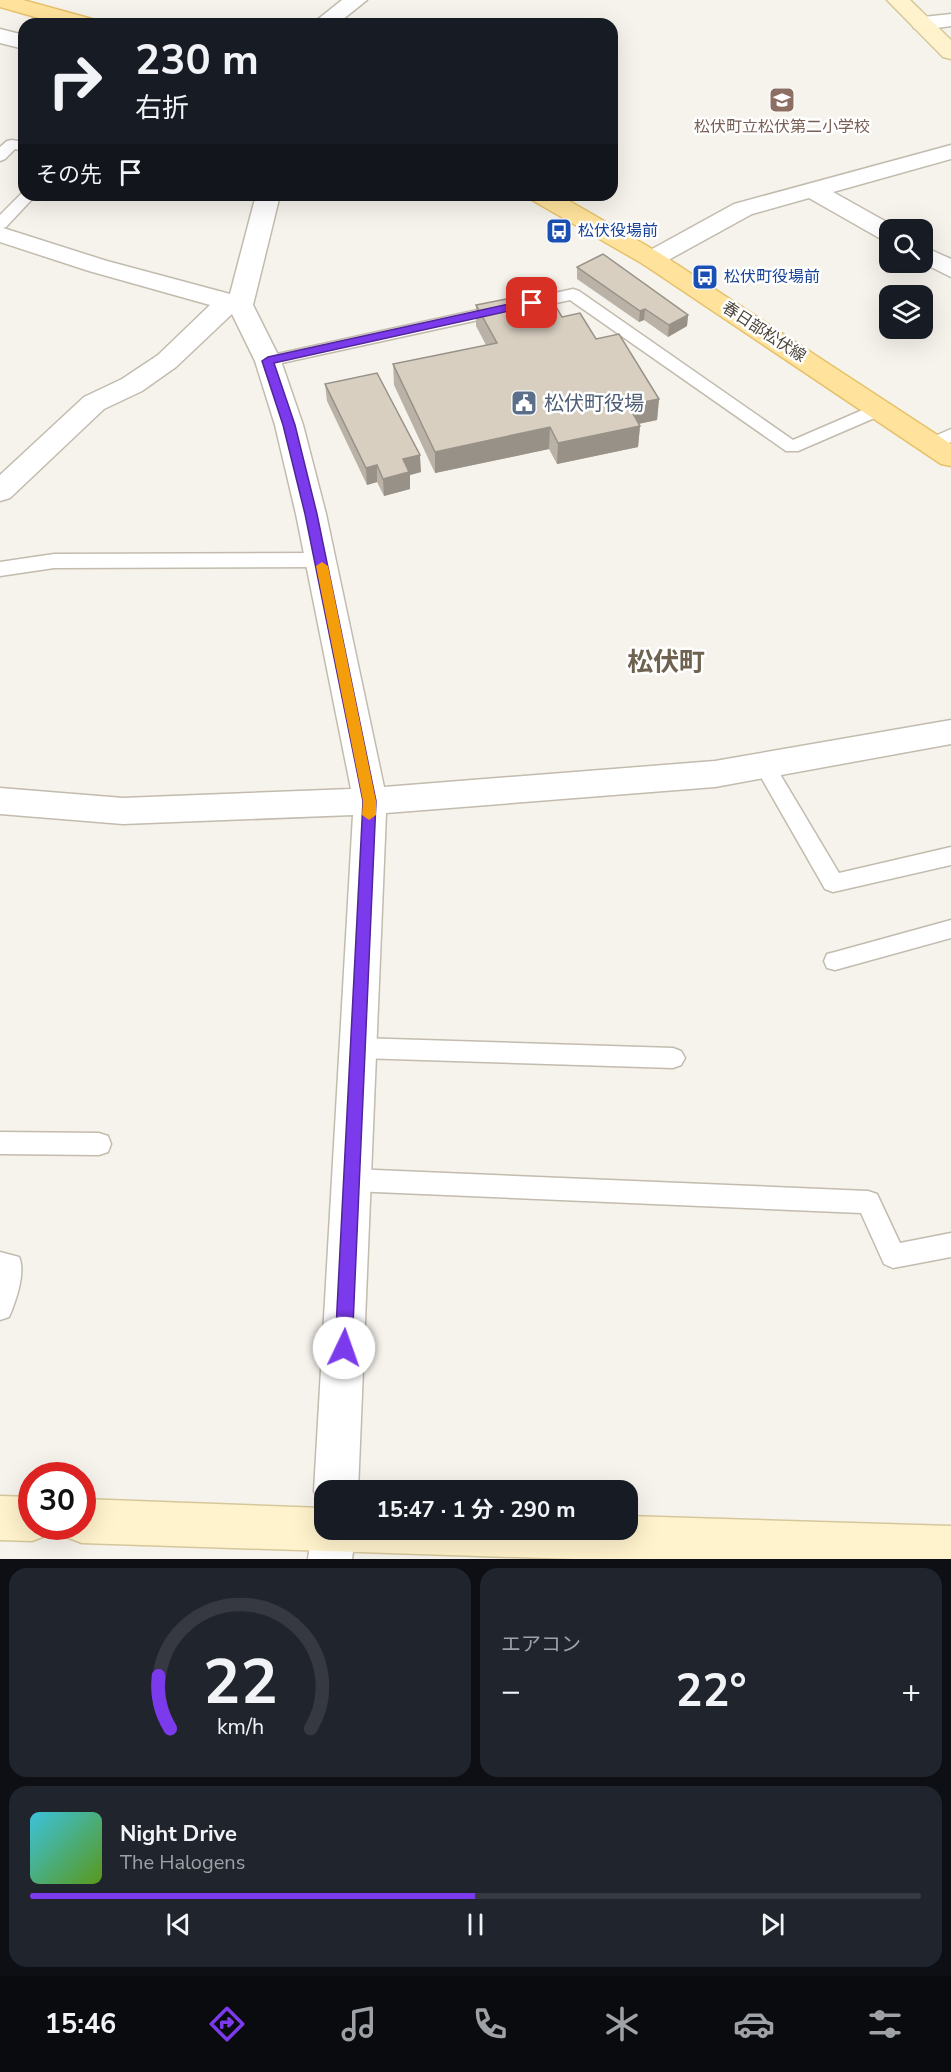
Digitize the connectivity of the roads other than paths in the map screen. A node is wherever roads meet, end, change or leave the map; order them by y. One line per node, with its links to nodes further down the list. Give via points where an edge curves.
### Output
1 (0, 0): 4 (main road)
2 (356, 0): 5 (street)
3 (898, 0): 7 (street)
4 (63, 18)
5 (331, 18)
6 (951, 20): 7 (street)
7 (922, 23): 10 (street)
8 (0, 36): 9 (street)
9 (18, 40)
10 (951, 52)
11 (18, 146): 13 (lane, via 12,144)
12 (951, 152): 14 (street)
13 (0, 156)
14 (812, 190): 19 (street); 21 (street, via 743,209)
15 (22, 201): 18 (lane)
16 (266, 201): 24 (street)
17 (551, 201): 21 (main road, 春日部松伏線)
18 (0, 224)
19 (879, 228)
20 (0, 234): 24 (street)
21 (652, 259): 26 (main road, 春日部松伏線)
22 (933, 259): 23 (street)
23 (951, 269)
24 (240, 305): 25 (street); 28 (street, via 222,308 167,361 132,385 94,403)
25 (268, 361): 26 (lane, via 573,294 792,447); 29 (street, via 289,425)
26 (880, 409): 27 (main road, 春日部松伏線)
27 (945, 446)
28 (0, 491)
29 (320, 560): 30 (lane, via 54,561); 34 (street)
30 (0, 569)
31 (951, 732): 32 (street)
32 (764, 765): 34 (street, via 715,774); 35 (lane, via 833,882)
33 (0, 801): 34 (street, via 123,812)
34 (369, 801): 38 (street)
35 (951, 856)
36 (951, 929): 37 (lane)
37 (836, 961)
38 (359, 1048): 39 (lane); 42 (street)
39 (673, 1058)
40 (0, 1143): 41 (lane)
41 (99, 1144)
42 (352, 1180): 43 (lane, via 868,1202 893,1256); 46 (street)
43 (951, 1245)
44 (0, 1264): 45 (lane, via 10,1265)
45 (0, 1308)
46 (336, 1480)
47 (0, 1518): 48 (street)
48 (18, 1519)
49 (96, 1521): 50 (street)
50 (314, 1527)
51 (530, 1540): 53 (street)
52 (951, 1548): 53 (street)
53 (678, 1549)

